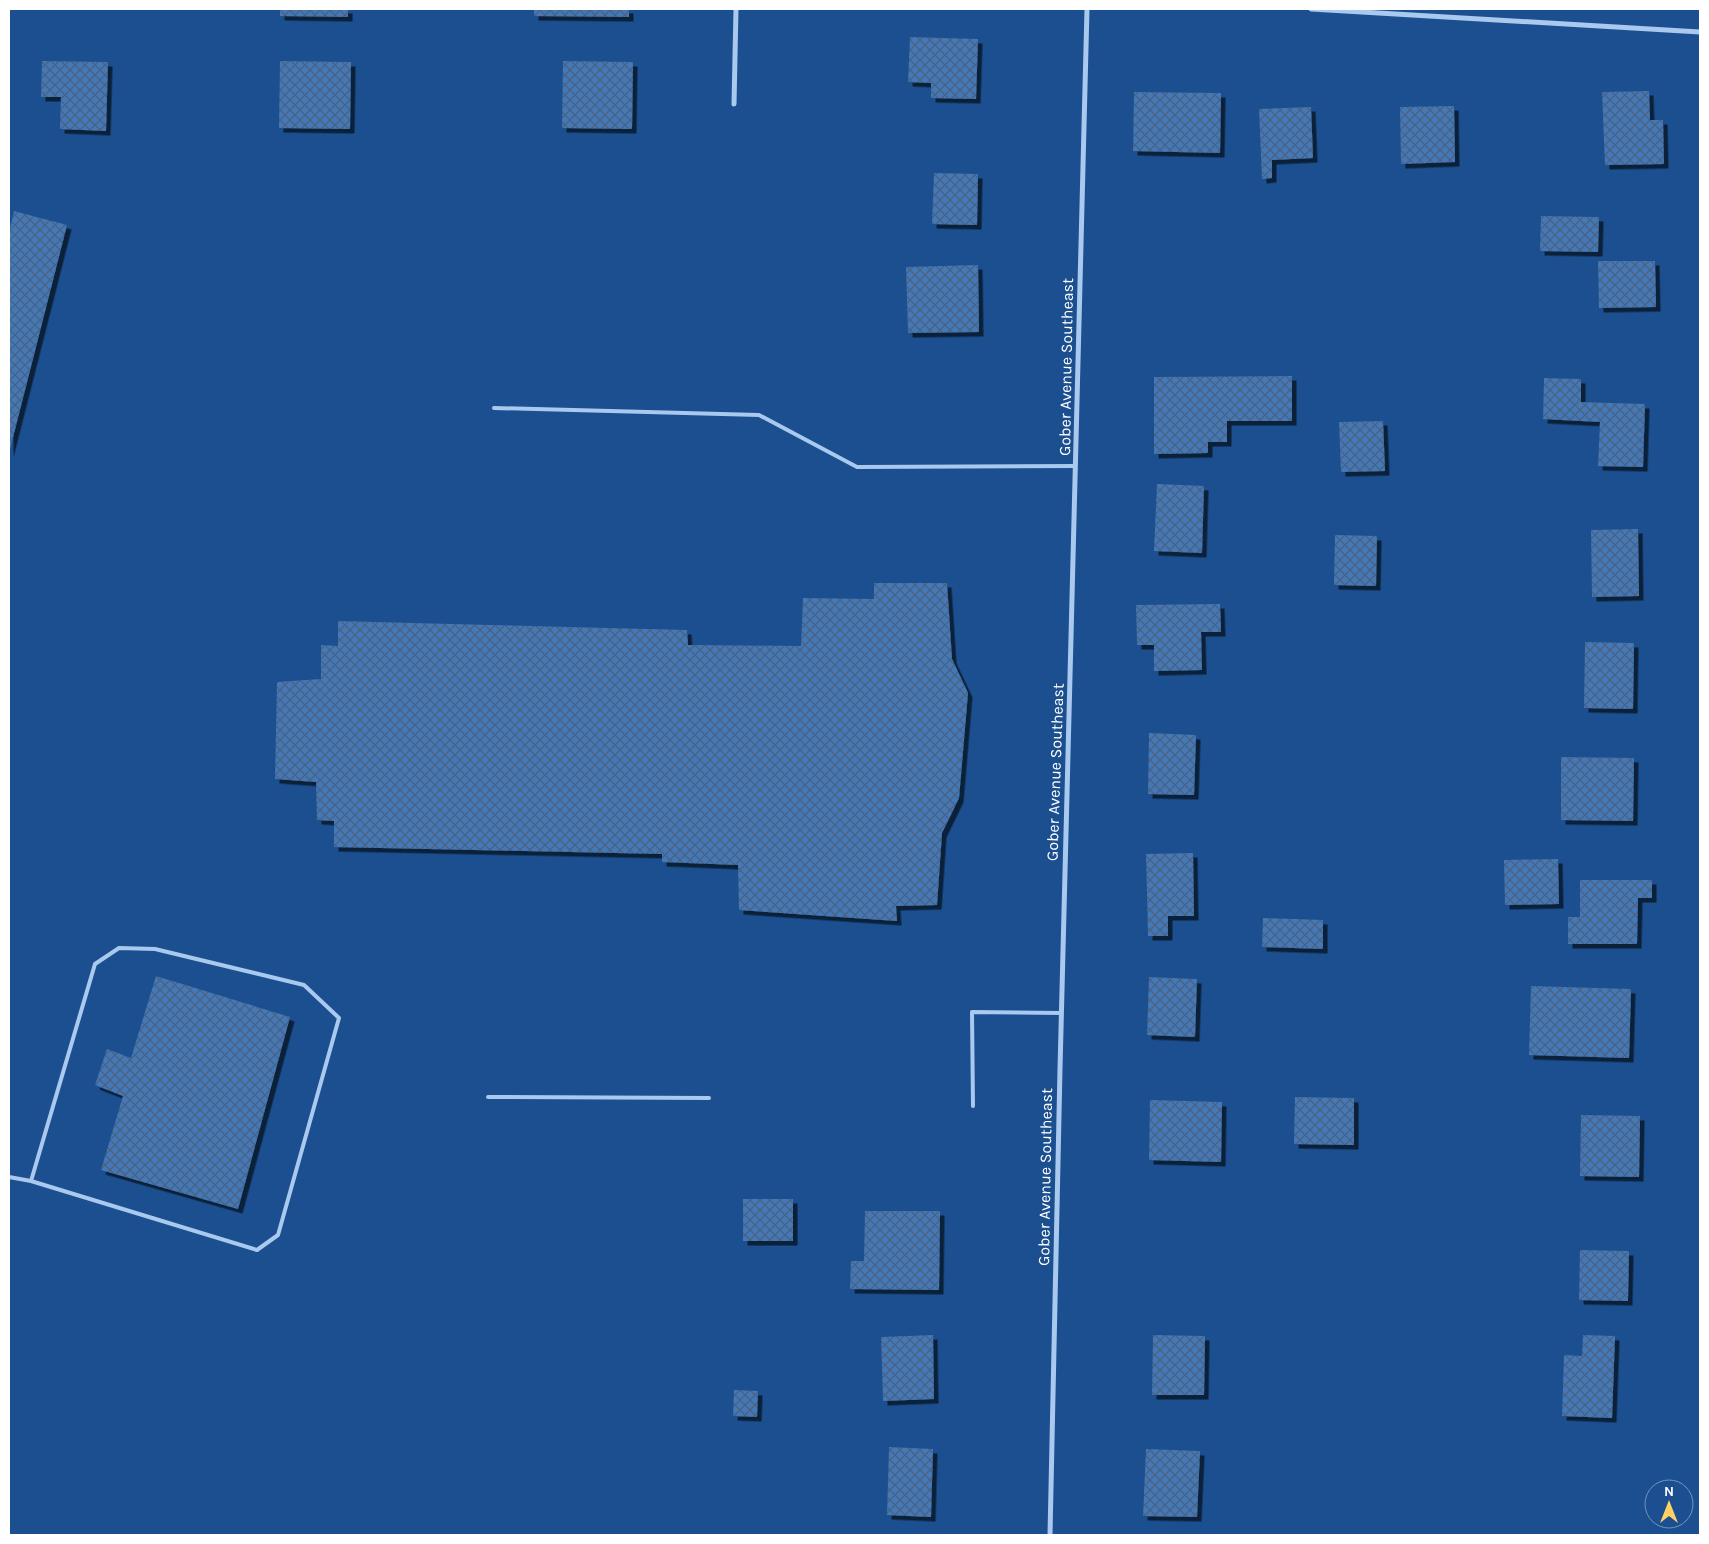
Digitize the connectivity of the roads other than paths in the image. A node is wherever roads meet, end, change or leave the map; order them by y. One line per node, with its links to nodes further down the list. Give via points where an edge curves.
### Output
1 (736, 9): 5 (street)
2 (1087, 9): 7 (street, Gober Avenue Southeast)
3 (1311, 9): 4 (street)
4 (1700, 32)
5 (734, 104)
6 (494, 408): 7 (lane, via 759,415 857,467)
7 (1076, 466): 8 (street, Gober Avenue Southeast)
8 (1061, 1013): 11 (lane, via 972,1012); 14 (street, Gober Avenue Southeast)
9 (488, 1097): 10 (lane)
10 (710, 1098)
11 (973, 1106)
12 (9, 1177): 13 (lane)
13 (31, 1181): 13 (lane, via 95,964 119,948 155,949 304,985 339,1018 278,1236 257,1250)
14 (1050, 1535)

